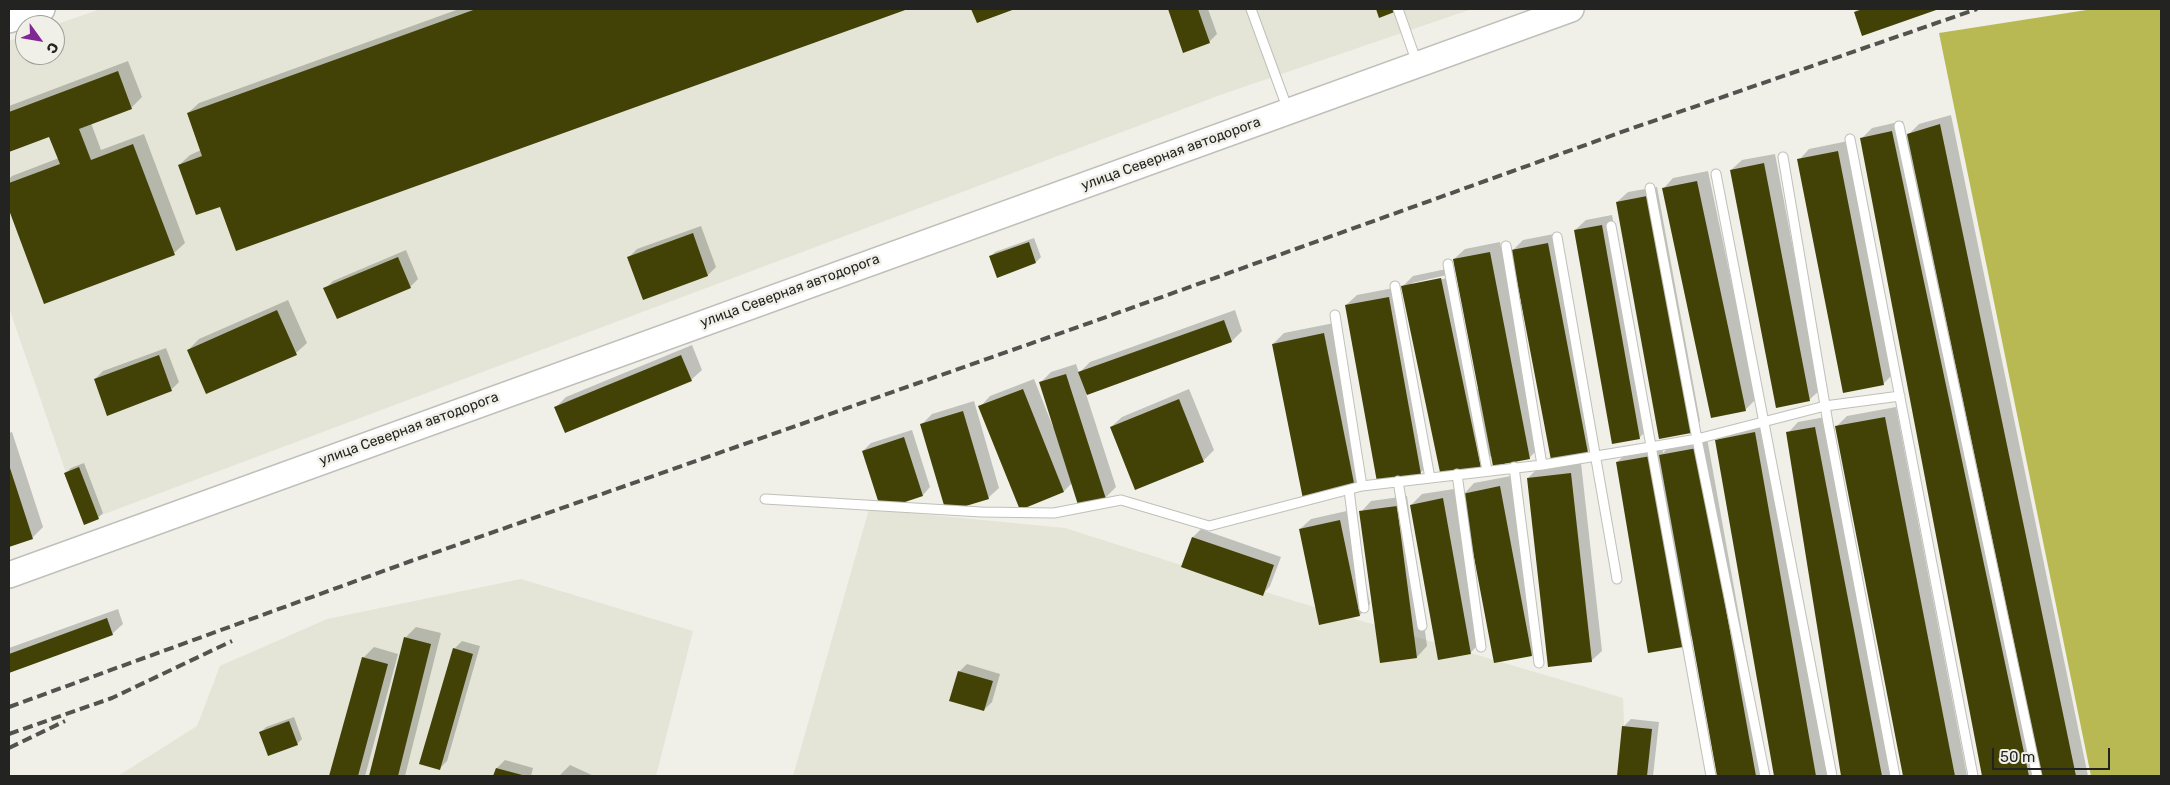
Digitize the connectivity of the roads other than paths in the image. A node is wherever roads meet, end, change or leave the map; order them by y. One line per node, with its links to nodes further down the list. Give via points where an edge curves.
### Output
1 (42, 9): 5 (main road)
2 (1251, 9): 7 (lane)
3 (1398, 9): 6 (lane)
4 (1572, 9): 6 (main road, улица Северная автодорога)
5 (9, 20)
6 (1418, 64): 7 (main road, улица Северная автодорога)
7 (1289, 111): 34 (main road, улица Северная автодорога)
8 (1899, 126): 45 (lane)
9 (1850, 139): 19 (lane)
10 (1783, 157): 20 (lane)
11 (1716, 174): 21 (lane)
12 (1650, 188): 22 (lane)
13 (1611, 226): 23 (lane)
14 (1557, 237): 24 (lane)
15 (1506, 246): 25 (lane)
16 (1448, 264): 27 (lane)
17 (1395, 286): 29 (lane)
18 (1335, 315): 31 (lane)
19 (1900, 396): 20 (lane); 44 (lane)
20 (1825, 406): 21 (lane); 43 (lane)
21 (1762, 421): 22 (lane); 42 (lane)
22 (1697, 439): 23 (lane); 41 (lane)
23 (1651, 447): 24 (lane); 40 (lane)
24 (1596, 456): 25 (lane); 35 (lane)
25 (1542, 465): 26 (lane)
26 (1514, 467): 27 (lane); 39 (lane)
27 (1487, 470): 28 (lane)
28 (1456, 474): 29 (lane); 38 (lane)
29 (1430, 478): 30 (lane)
30 (1398, 481): 31 (lane); 37 (lane)
31 (1362, 486): 32 (lane)
32 (1349, 490): 33 (lane, via 1210,526 1121,500 1054,513 981,512); 36 (lane)
33 (765, 499)
34 (9, 575)
35 (1617, 579)
36 (1364, 608)
37 (1422, 626)
38 (1481, 647)
39 (1539, 663)
40 (1711, 776)
41 (1765, 776)
42 (1832, 776)
43 (1895, 776)
44 (1973, 776)
45 (2037, 776)

